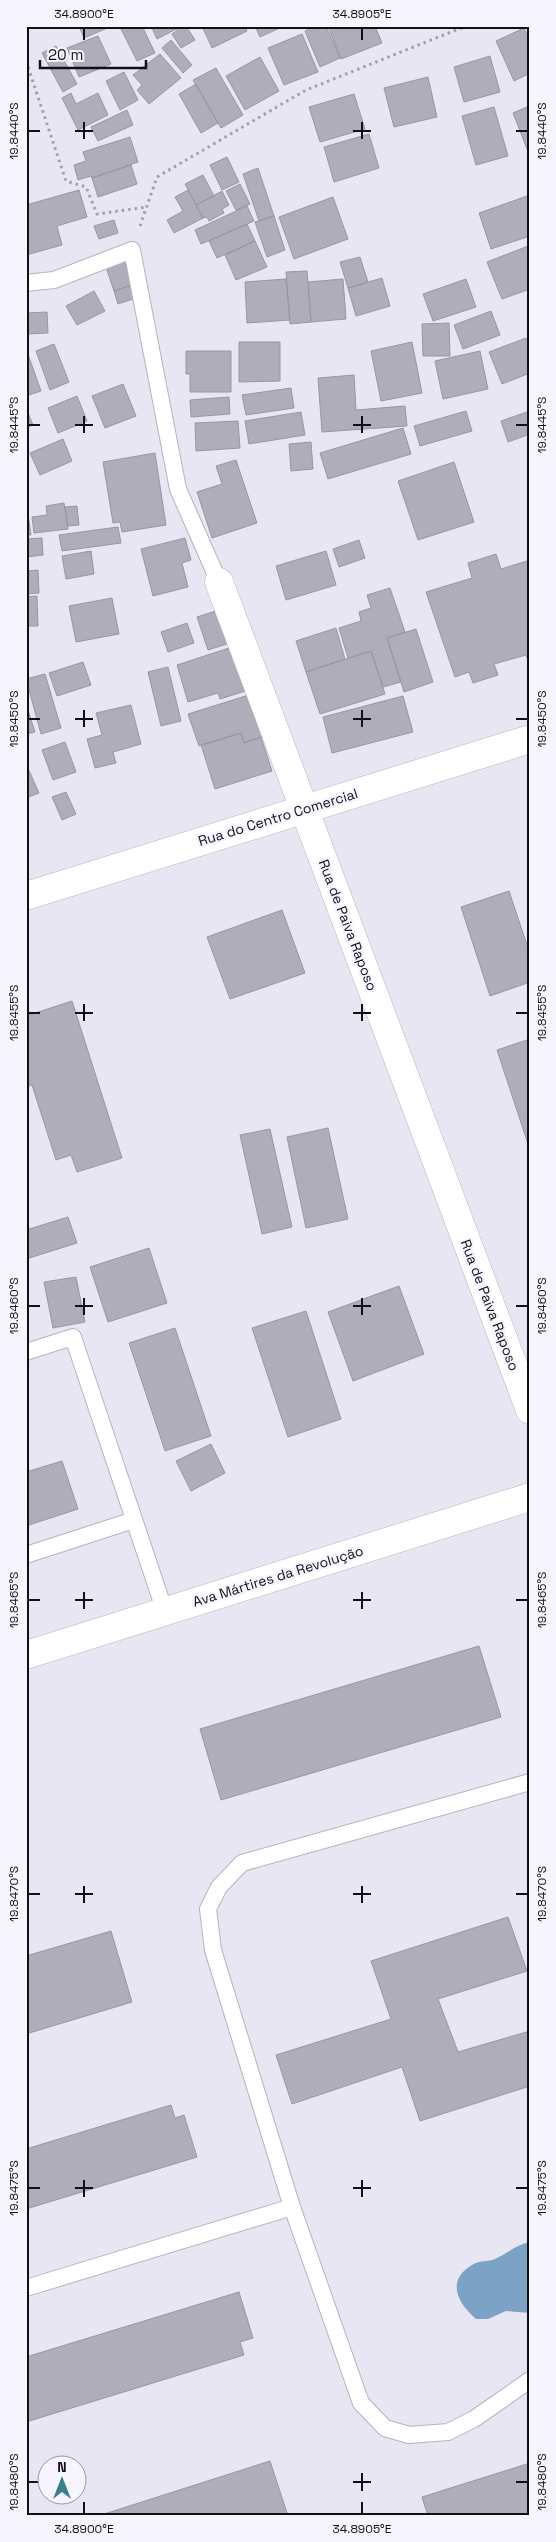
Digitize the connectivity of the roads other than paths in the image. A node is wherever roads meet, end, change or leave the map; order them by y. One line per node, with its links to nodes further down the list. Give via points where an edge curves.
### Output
1 (26, 283): 2 (lane, via 54,280 132,250 178,489)
2 (218, 582): 4 (street, Rua de Paiva Raposo)
3 (530, 739): 4 (street, Rua do Centro Comercial)
4 (304, 809): 5 (street, Rua do Centro Comercial); 7 (street, Rua de Paiva Raposo)
5 (26, 896)
6 (26, 1352): 9 (lane, via 73,1337)
7 (530, 1410)
8 (530, 1497): 11 (street, Ava Mártires da Revolução)
9 (134, 1520): 10 (lane); 11 (lane)
10 (26, 1555)
11 (165, 1612): 12 (street, Ava Mártires da Revolução)
12 (26, 1654)
13 (530, 1782): 14 (lane, via 242,1863 218,1887 208,1909 213,1950)
14 (292, 2206): 15 (lane); 16 (lane, via 362,2403 385,2428 409,2435 448,2432 474,2419)
15 (26, 2288)
16 (530, 2380)

